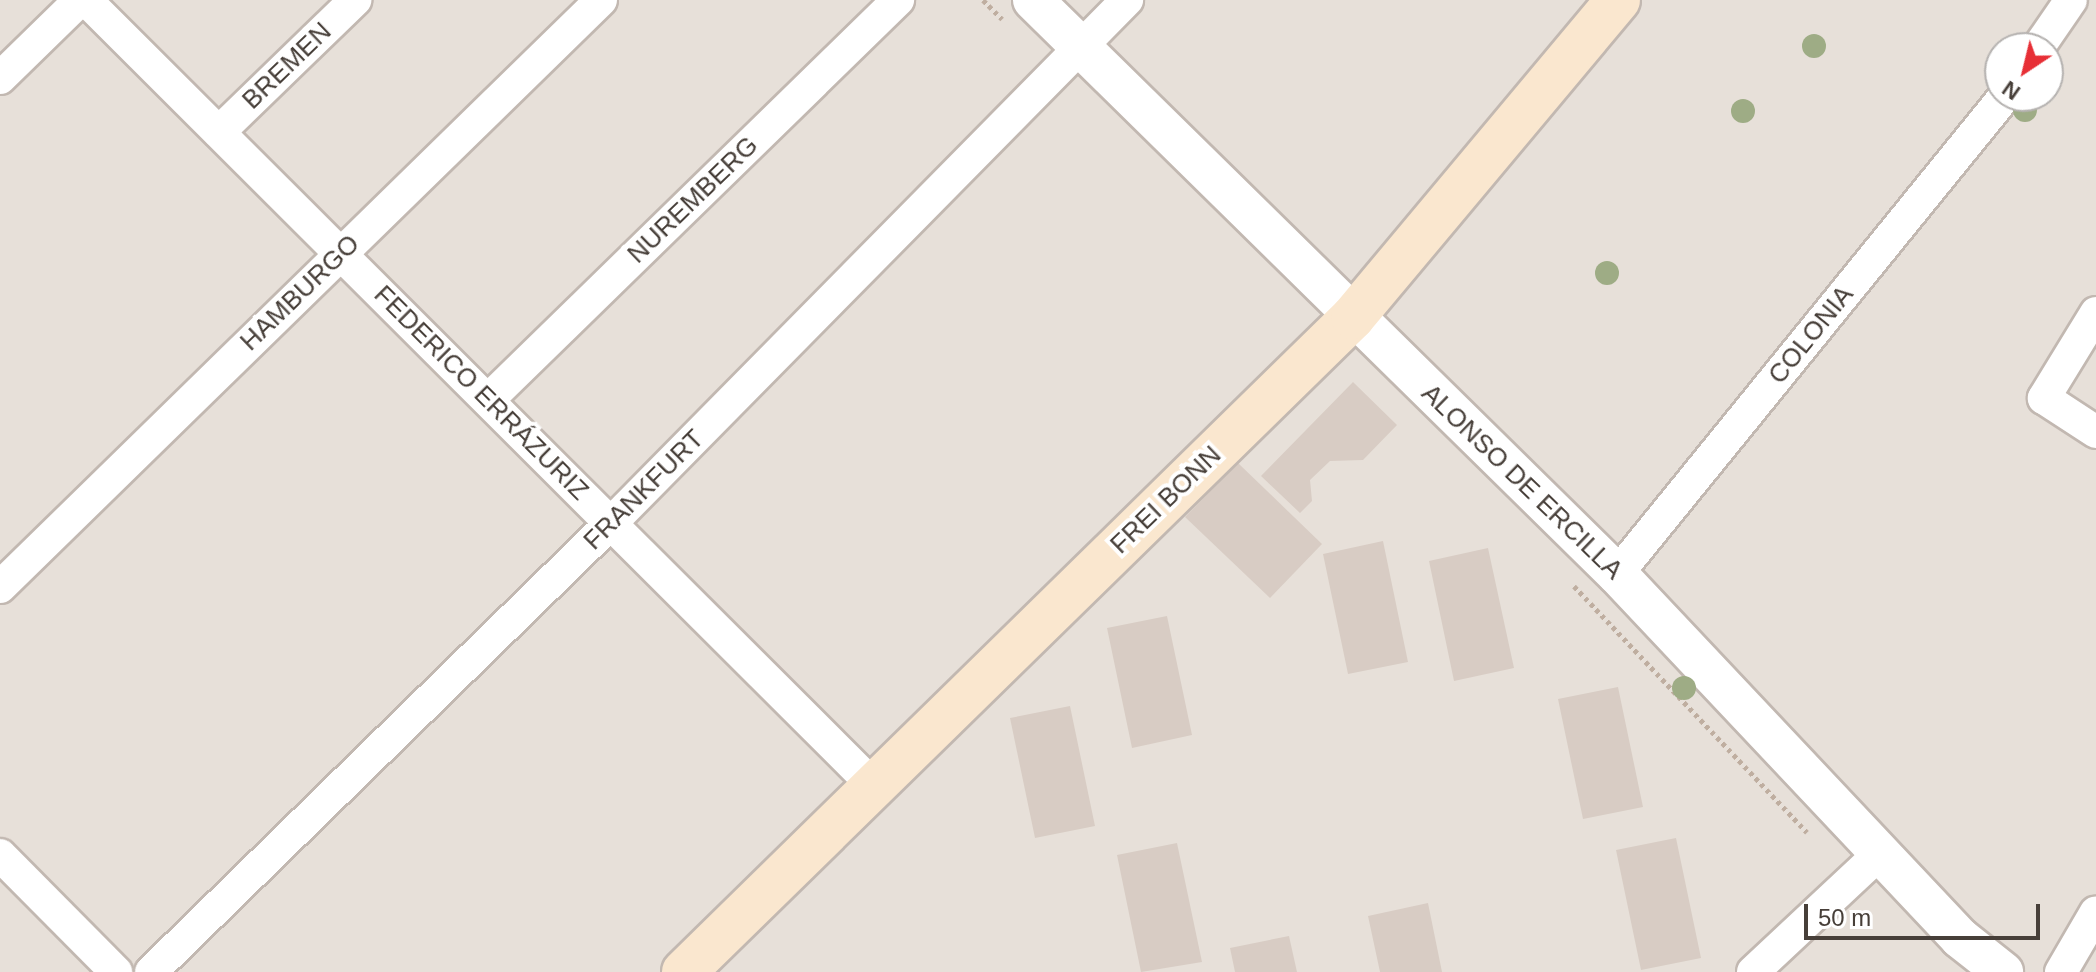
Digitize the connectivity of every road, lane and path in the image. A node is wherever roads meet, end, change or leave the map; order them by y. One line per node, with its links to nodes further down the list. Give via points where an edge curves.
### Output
1 (83, 0): 12 (street); 14 (street, FEDERICO ERRÁZURIZ)
2 (355, 0): 14 (street, BREMEN)
3 (898, 0): 18 (street, NUREMBERG)
4 (983, 0): 9 (path)
5 (1127, 0): 11 (street, FRANKFURT)
6 (1618, 0): 17 (main road, FREI BONN)
7 (2071, 0): 10 (street)
8 (597, 1): 15 (street, HAMBURGO)
9 (1024, 16): 11 (street, ALONSO DE ERCILLA)
10 (2049, 32)
11 (1083, 51): 17 (street, ALONSO DE ERCILLA); 20 (street, FRANKFURT)
12 (0, 78)
13 (1992, 112): 21 (street, COLONIA)
14 (219, 132): 15 (street, FEDERICO ERRÁZURIZ)
15 (341, 254): 18 (street, FEDERICO ERRÁZURIZ); 23 (street, HAMBURGO)
16 (2096, 313): 19 (street, via 2044,398)
17 (1353, 317): 21 (street, ALONSO DE ERCILLA); 24 (main road, FREI BONN)
18 (488, 400): 20 (street, FEDERICO ERRÁZURIZ)
19 (2096, 432)
20 (611, 523): 24 (street, FEDERICO ERRÁZURIZ); 30 (street, FRANKFURT)
21 (1617, 574): 26 (street, ALONSO DE ERCILLA)
22 (1564, 577): 25 (path)
23 (0, 587)
24 (874, 786): 31 (main road, FREI BONN)
25 (1813, 838)
26 (1880, 853): 32 (street); 33 (street, ALONSO DE ERCILLA, via 1960,938)
27 (0, 855): 29 (street)
28 (2096, 912): 34 (street)
29 (116, 972)
30 (151, 972)
31 (684, 972)
32 (1753, 972)
33 (2003, 972)
34 (2061, 972)

